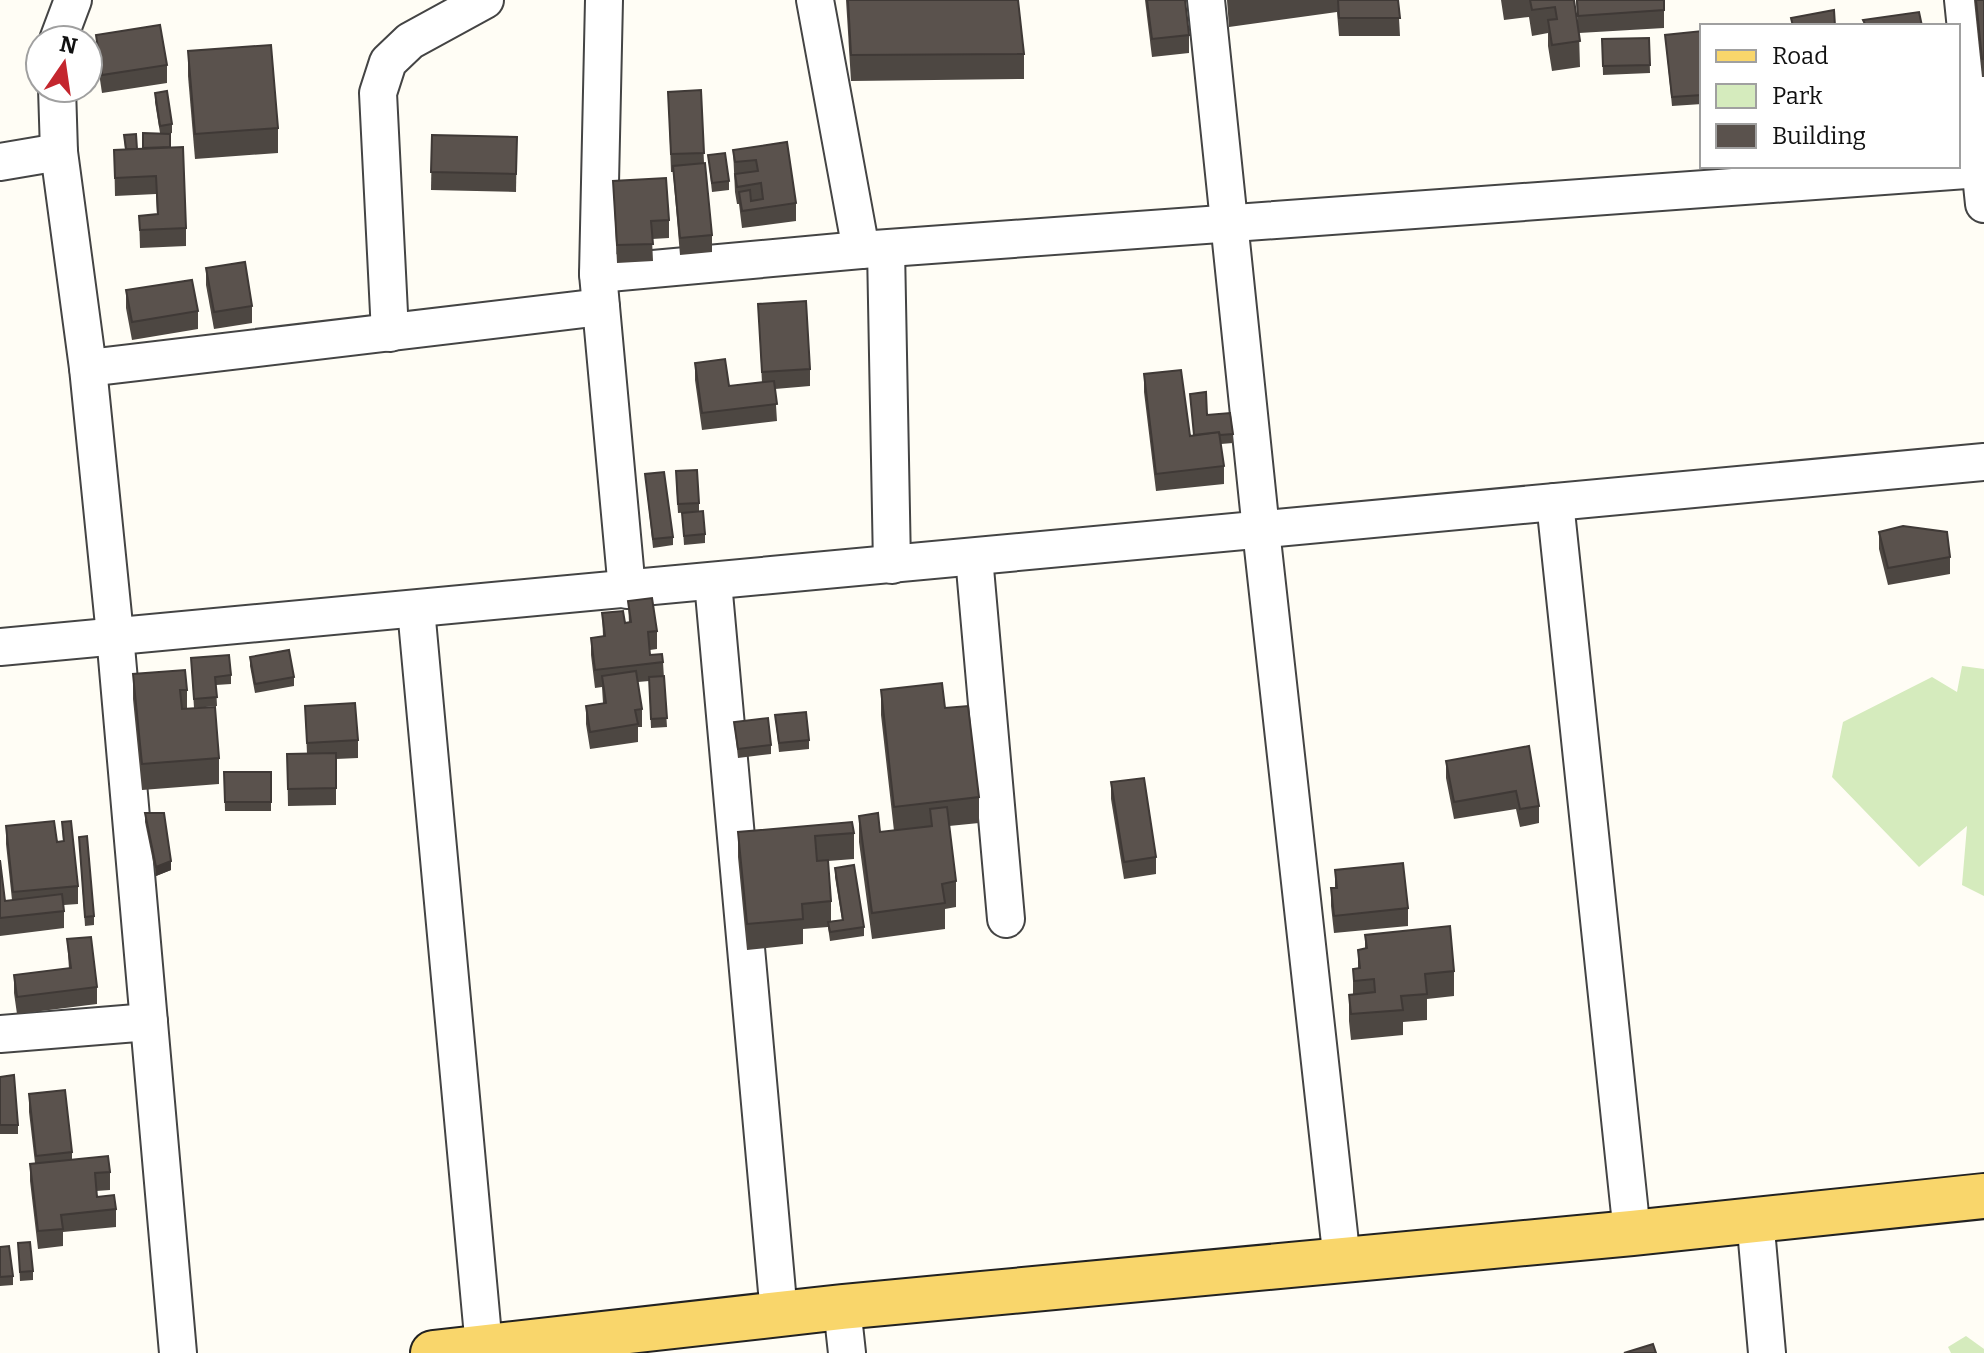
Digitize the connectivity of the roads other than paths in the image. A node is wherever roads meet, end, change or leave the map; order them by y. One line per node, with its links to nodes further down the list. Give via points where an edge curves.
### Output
1 (73, 0): 7 (street)
2 (485, 0): 15 (street, via 410,41 388,62 378,93)
3 (605, 0): 14 (street)
4 (815, 0): 13 (street)
5 (1206, 0): 12 (street)
6 (1963, 0): 11 (street)
7 (64, 24)
8 (58, 104): 9 (street)
9 (59, 152): 10 (street); 16 (street)
10 (0, 162)
11 (1982, 186): 12 (street, via 1559,198)
12 (1230, 225): 13 (street); 19 (street)
13 (874, 250): 14 (street); 21 (street)
14 (599, 290): 15 (street); 23 (street)
15 (390, 333): 16 (street)
16 (88, 368): 25 (street)
17 (1984, 462): 18 (street)
18 (1555, 502): 19 (street); 32 (street)
19 (1261, 530): 20 (street); 33 (street)
20 (974, 557): 21 (street); 27 (street)
21 (892, 565): 22 (street)
22 (713, 582): 23 (street); 35 (street)
23 (627, 590): 24 (street)
24 (416, 609): 25 (street); 36 (street)
25 (115, 635): 26 (street); 28 (street)
26 (0, 647)
27 (1006, 919)
28 (149, 1022): 29 (street); 37 (street)
29 (0, 1034)
30 (1984, 1196): 31 (main road)
31 (1755, 1218): 32 (main road); 40 (street)
32 (1632, 1233): 33 (main road)
33 (1342, 1261): 34 (main road)
34 (842, 1307): 35 (main road); 39 (street)
35 (779, 1314): 36 (main road)
36 (484, 1347): 38 (main road)
37 (178, 1353)
38 (433, 1353)
39 (847, 1353)
40 (1767, 1353)

